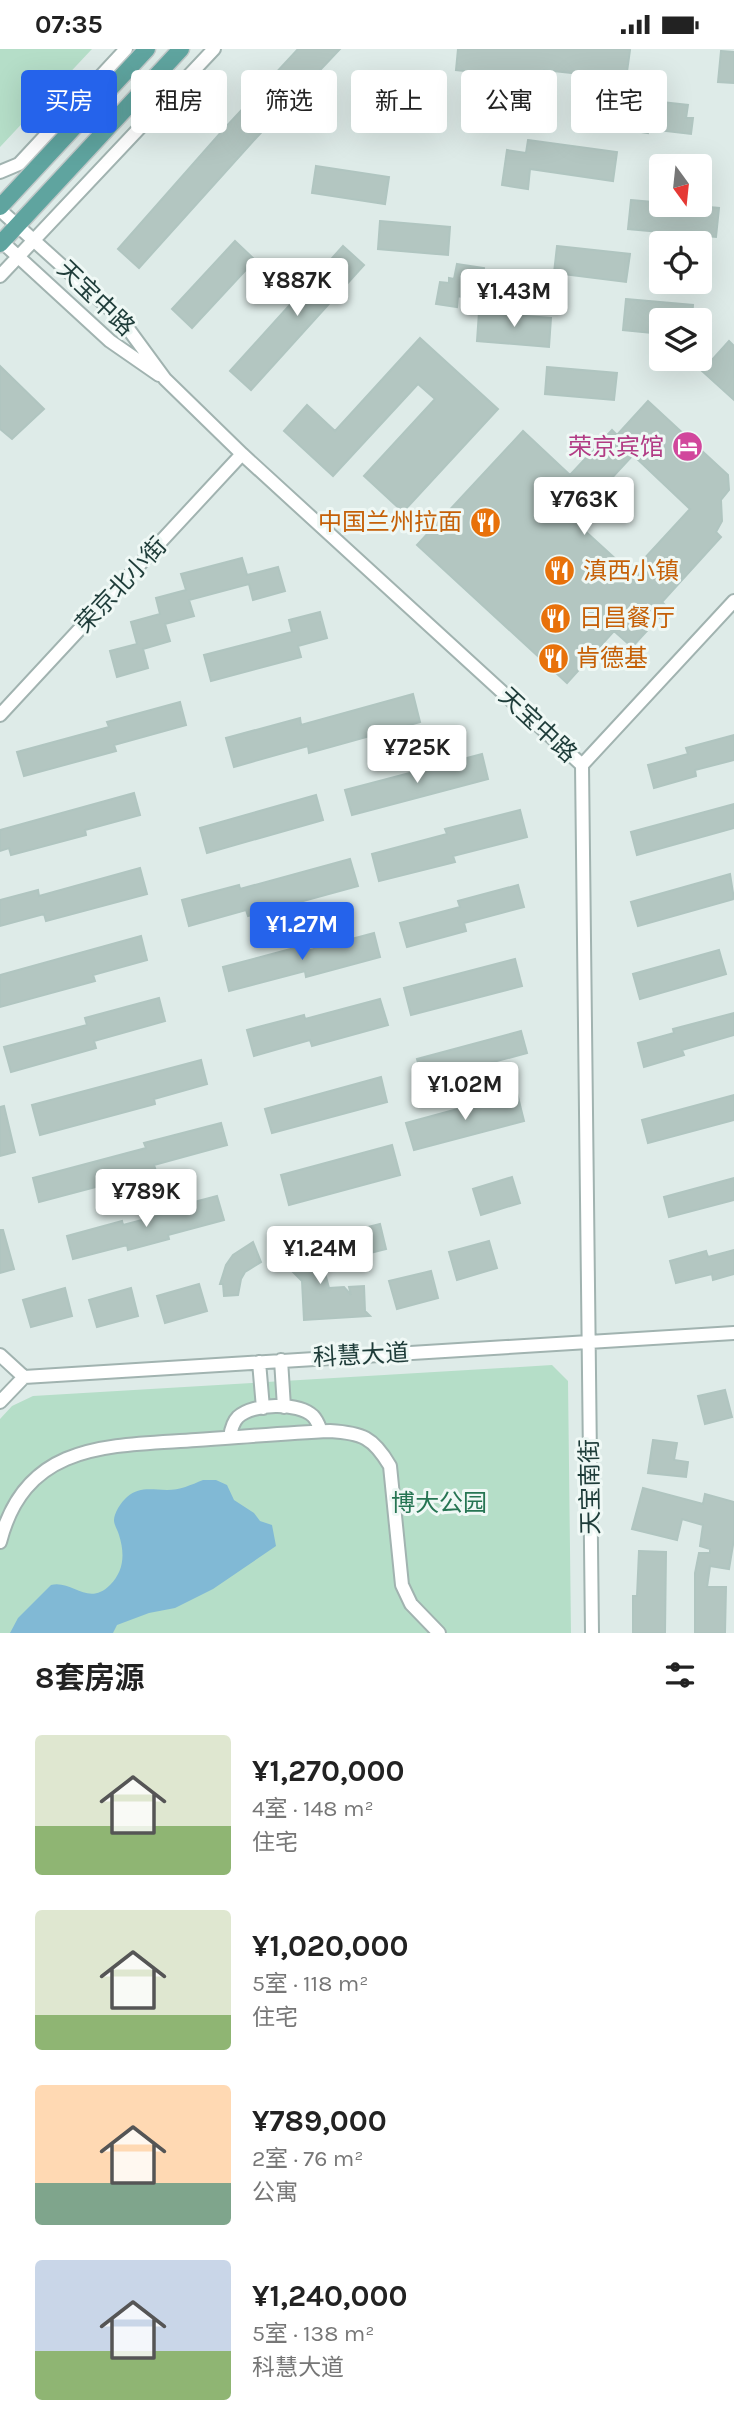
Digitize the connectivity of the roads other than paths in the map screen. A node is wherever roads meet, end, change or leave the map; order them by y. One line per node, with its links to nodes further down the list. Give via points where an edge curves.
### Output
1 (126, 49): 5 (street, via 19,164)
2 (147, 49): 6 (main road)
3 (181, 49): 7 (main road)
4 (214, 49): 8 (street)
5 (0, 172)
6 (0, 208): 7 (street, 天宝中路)
7 (17, 225): 8 (street, 天宝中路); 9 (main road)
8 (34, 240): 10 (street); 12 (street, 天宝中路, via 121,319)
9 (1, 242): 10 (street, 天宝中路)
10 (19, 257): 11 (street); 12 (street, 天宝中路, via 110,341)
11 (0, 277)
12 (165, 379): 13 (street, 天宝中路)
13 (242, 454): 15 (street, 荣京北小街); 16 (street, 天宝中路)
14 (734, 601): 16 (street)
15 (0, 715)
16 (582, 765): 18 (street, 天宝中路)
17 (734, 1333): 18 (street, 科慧大道)
18 (588, 1341): 20 (street, 科慧大道); 30 (street, 天宝南街)
19 (0, 1355): 22 (street)
20 (281, 1360): 21 (street, 科慧大道); 24 (street)
21 (259, 1362): 22 (street, 科慧大道); 25 (street)
22 (24, 1377): 23 (street)
23 (0, 1402)
24 (284, 1407): 25 (street); 26 (street, via 304,1410)
25 (263, 1408): 27 (street, via 239,1416)
26 (321, 1431): 27 (street); 29 (street, via 367,1437 382,1452 390,1466 402,1585 411,1604)
27 (230, 1437): 28 (street, via 114,1445 61,1460 25,1488 10,1508)
28 (0, 1542)
29 (439, 1633)
30 (592, 1633)

